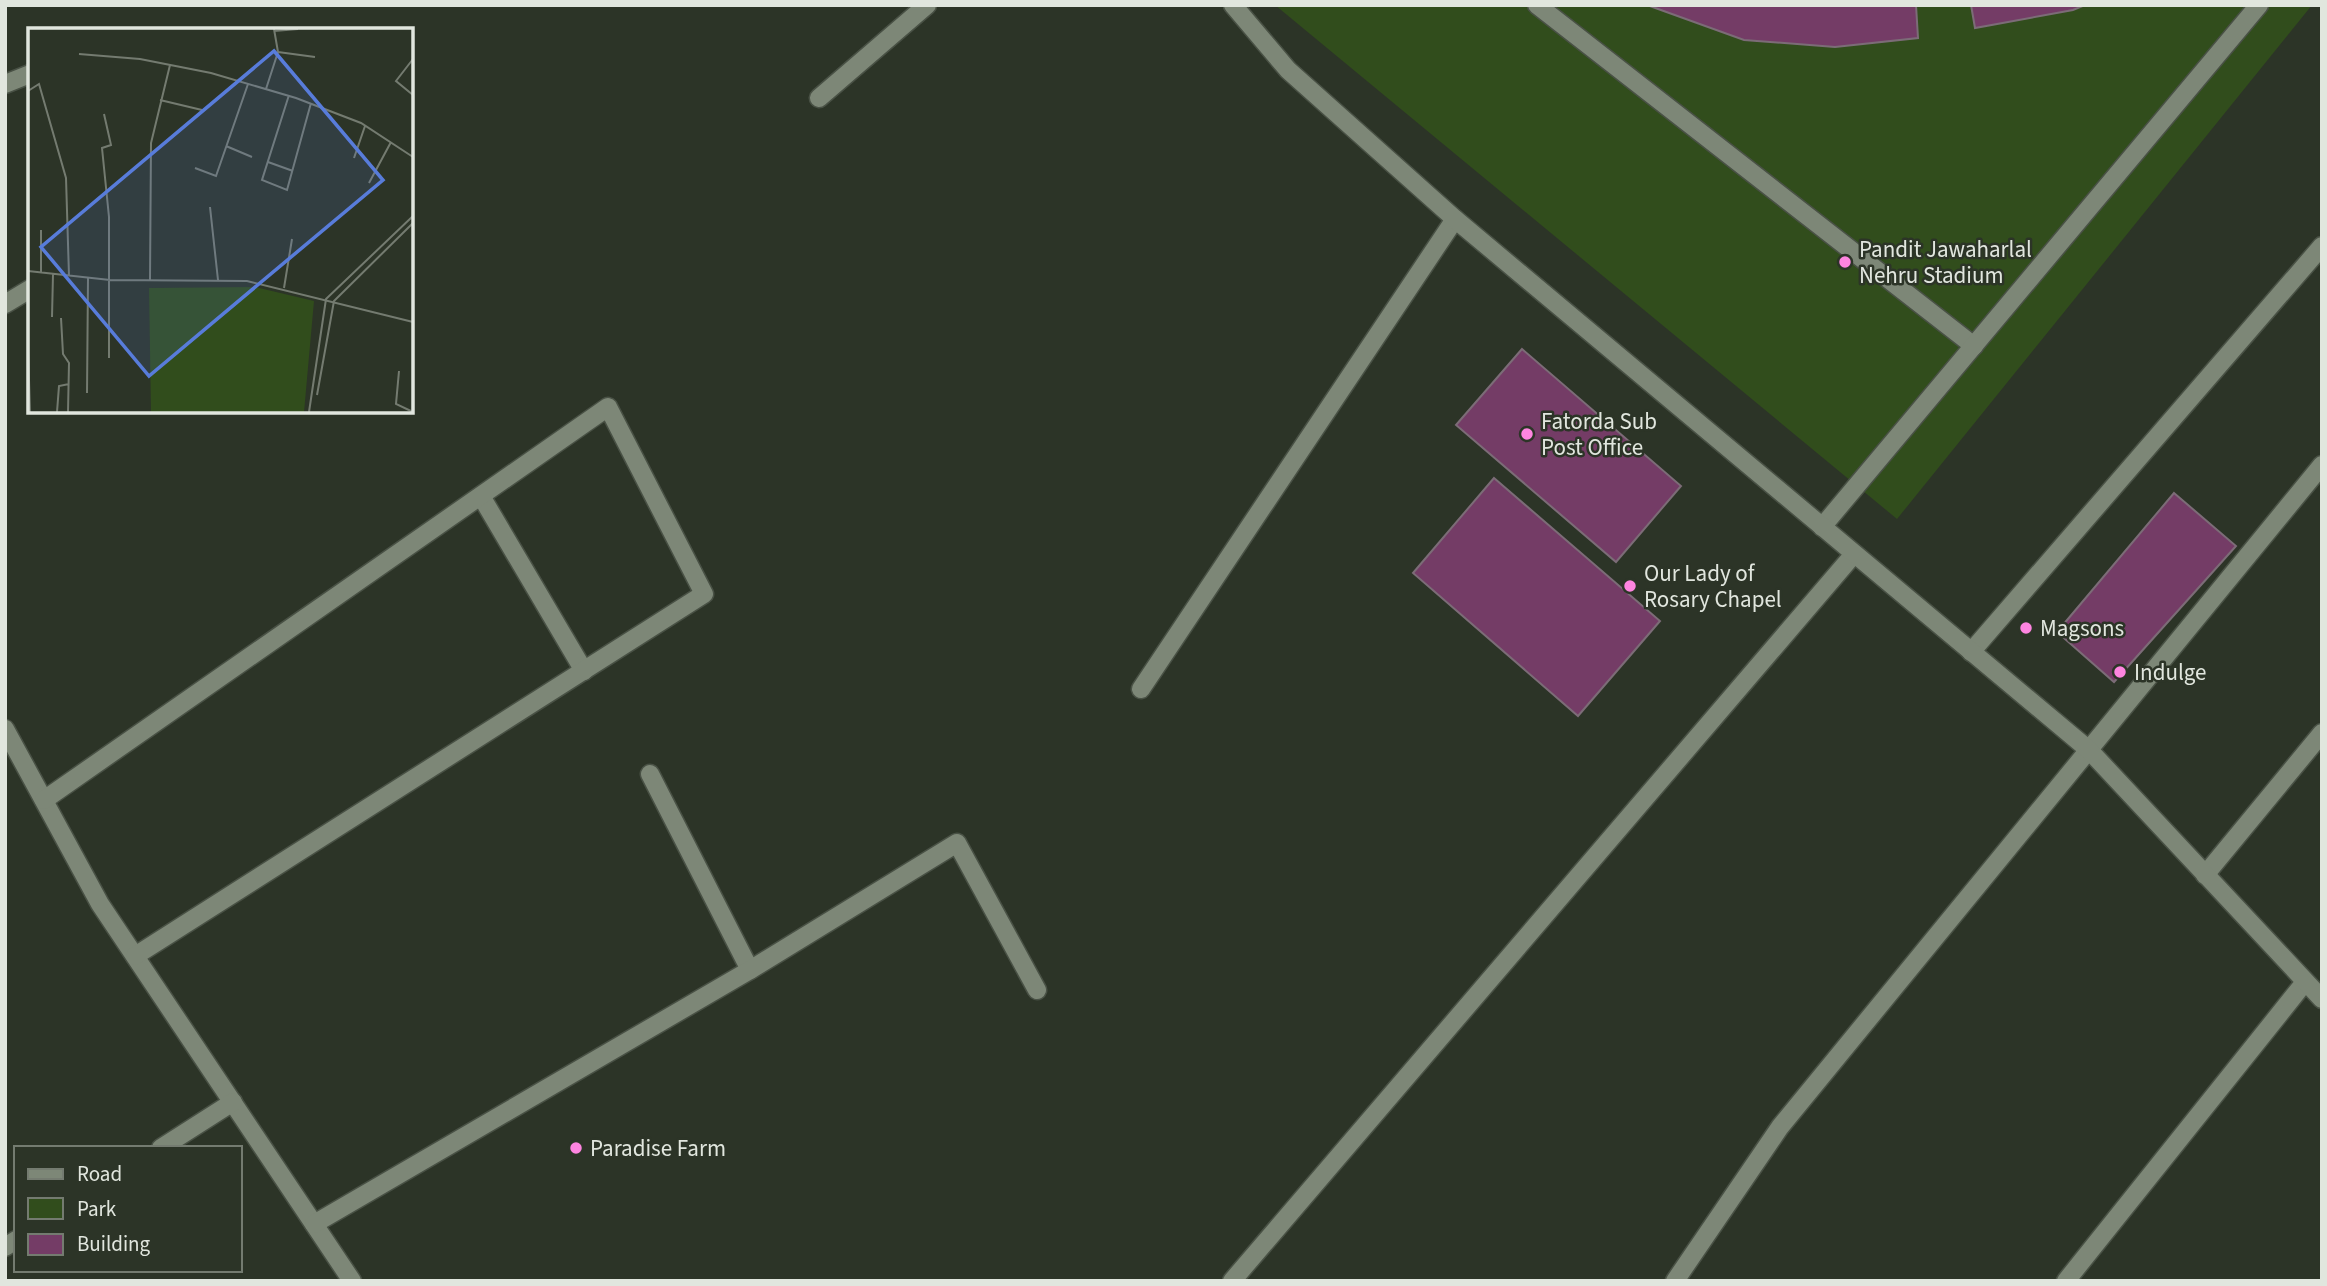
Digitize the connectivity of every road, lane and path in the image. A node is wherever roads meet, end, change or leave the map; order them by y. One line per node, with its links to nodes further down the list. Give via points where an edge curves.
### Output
1 (927, 5): 7 (street)
2 (1233, 5): 8 (street, via 1288,70)
3 (1537, 5): 12 (street)
4 (2259, 5): 12 (street)
5 (28, 75): 6 (street)
6 (5, 84)
7 (819, 98)
8 (1455, 219): 15 (street); 19 (street)
9 (2322, 246): 17 (street)
10 (28, 290): 11 (street)
11 (5, 304)
12 (1974, 346): 15 (street)
13 (2322, 465): 22 (street)
14 (481, 496): 18 (street); 18 (street, via 608,407 704,594); 24 (street)
15 (1822, 527): 16 (street)
16 (1854, 554): 17 (street); 35 (street)
17 (1971, 652): 22 (street)
18 (584, 671): 26 (street)
19 (1141, 689)
20 (5, 729): 24 (street)
21 (2322, 733): 25 (street)
22 (2089, 750): 25 (street); 36 (street, via 1780,1127)
23 (650, 774): 27 (street)
24 (44, 800): 26 (street, via 100,904)
25 (2205, 875): 28 (street)
26 (135, 956): 31 (street)
27 (750, 970): 29 (street, via 957,843); 33 (street)
28 (2305, 982): 30 (street); 37 (street)
29 (1037, 990)
30 (2322, 999)
31 (233, 1102): 32 (street); 33 (street)
32 (164, 1146)
33 (314, 1224): 34 (street)
34 (352, 1281)
35 (1232, 1281)
36 (1675, 1281)
37 (2066, 1281)

